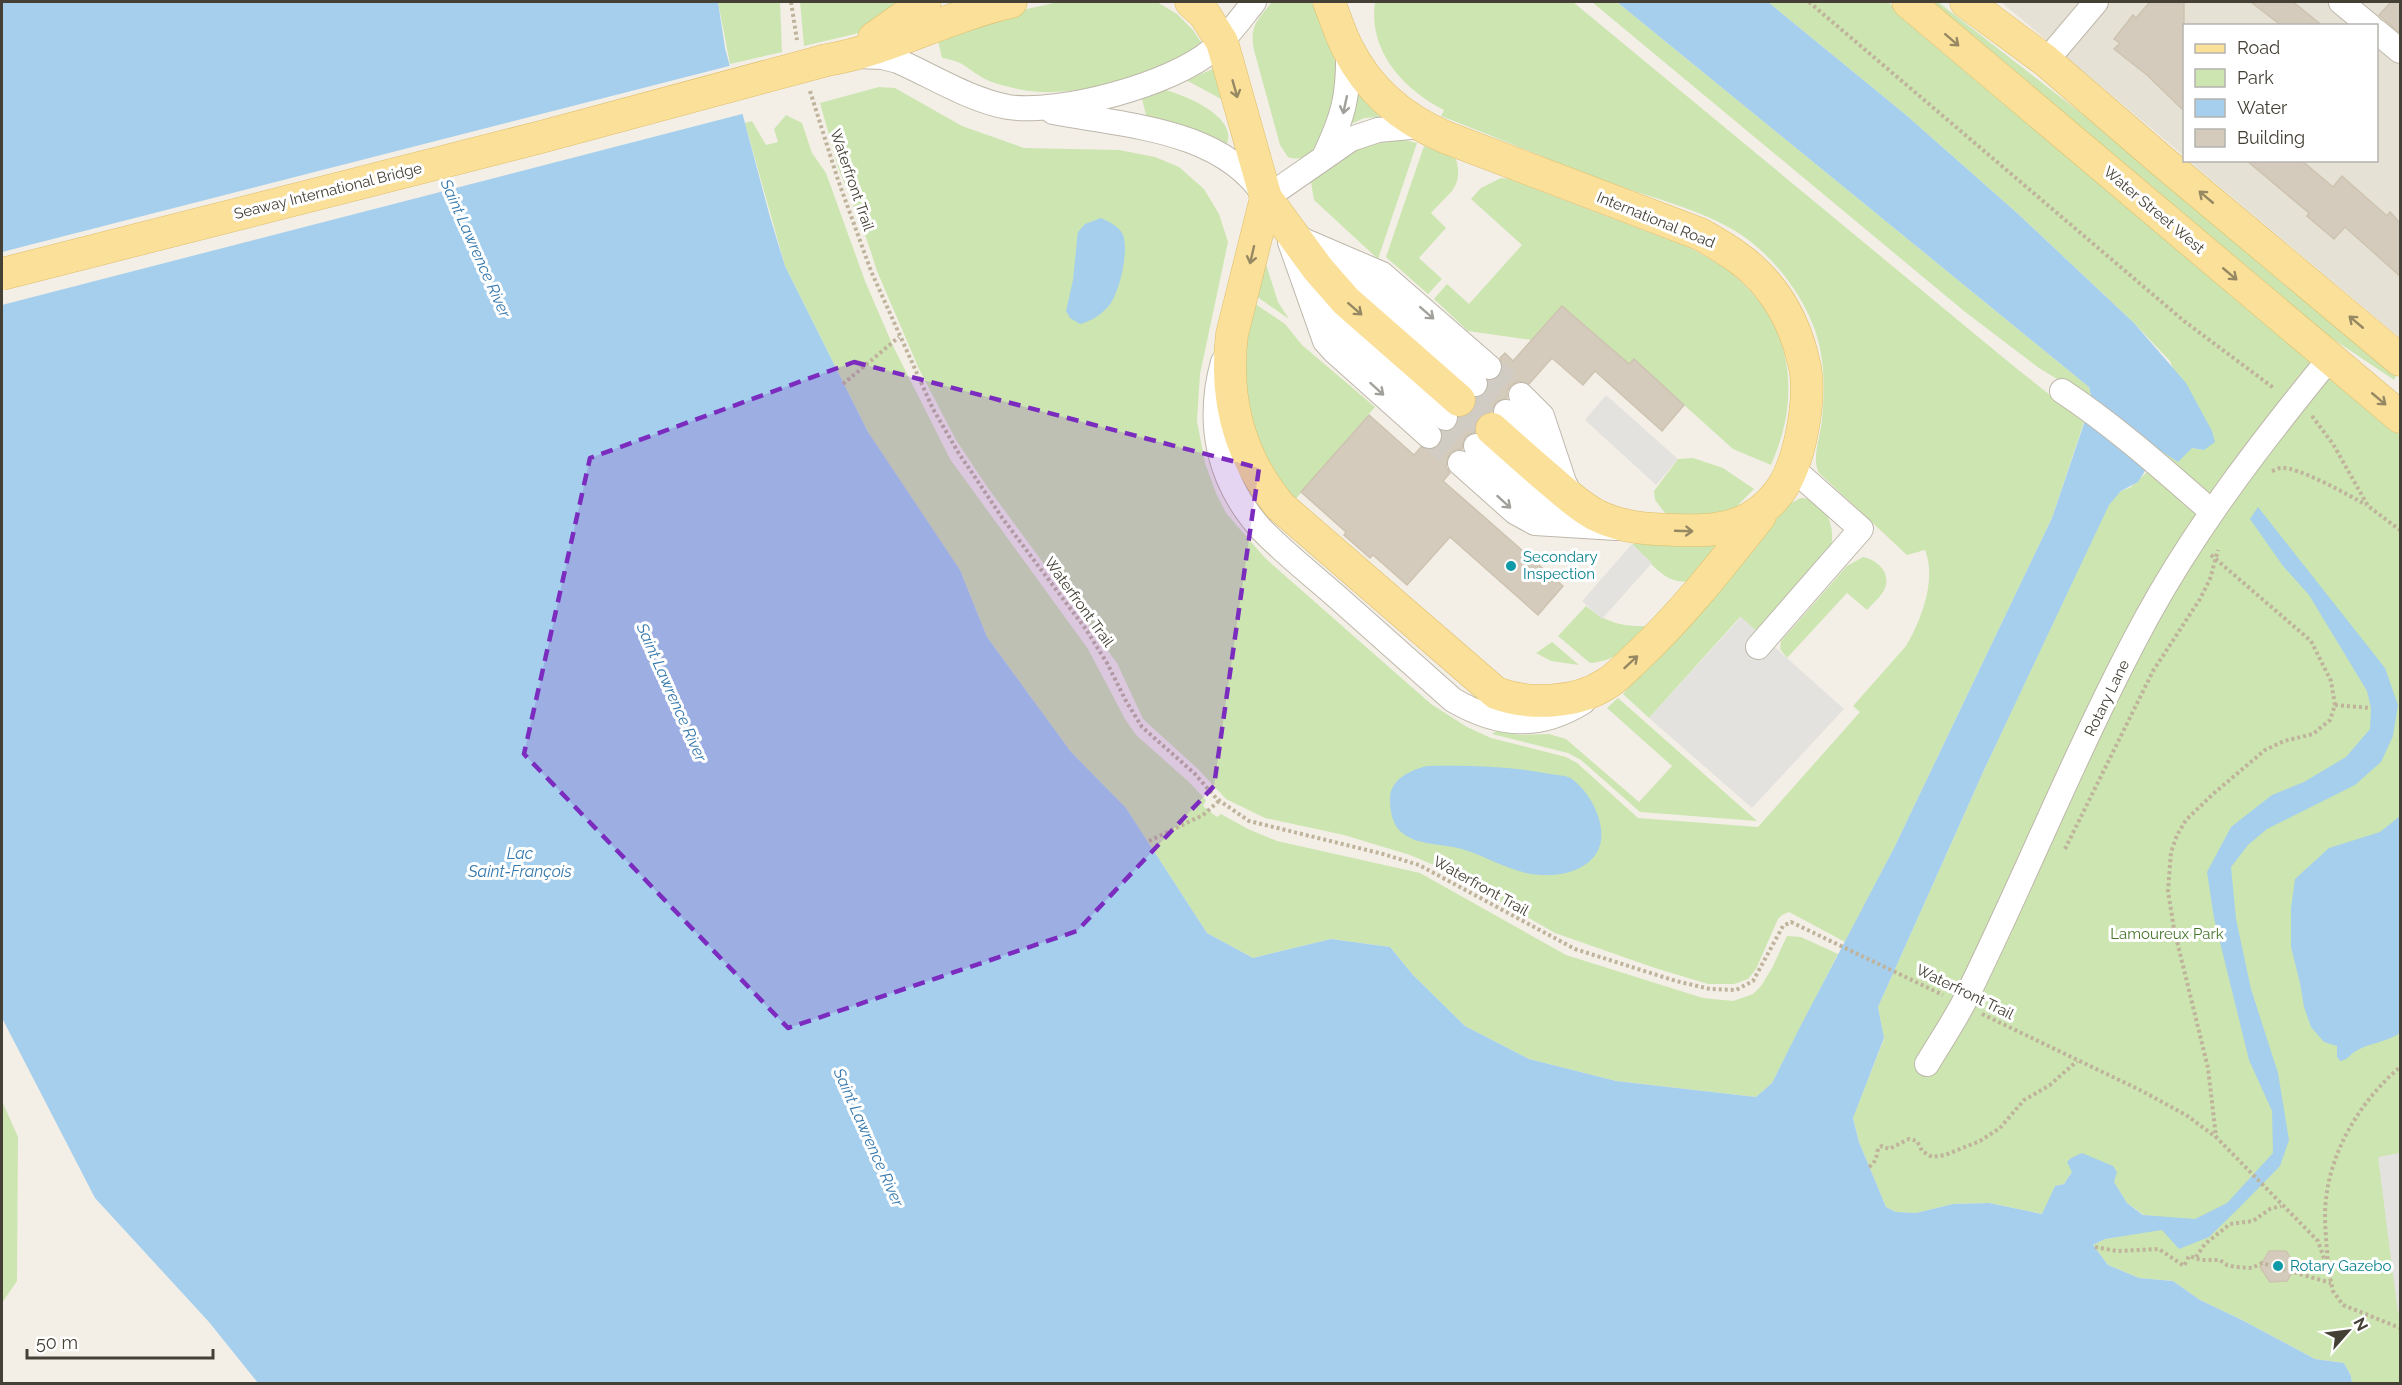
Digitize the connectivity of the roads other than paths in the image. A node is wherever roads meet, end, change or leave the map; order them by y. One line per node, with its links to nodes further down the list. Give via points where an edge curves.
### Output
1 (925, 2): 17 (main road, via 878,36)
2 (959, 2): 17 (main road)
3 (1011, 2): 17 (main road)
4 (1191, 2): 14 (main road, via 1205,15)
5 (1254, 2): 14 (street)
6 (1329, 2): 15 (main road, International Road)
7 (1351, 2): 15 (main road)
8 (1908, 2): 25 (main road, Water Street West, one-way to 25)
9 (1966, 2): 18 (main road)
10 (2096, 2): 18 (street)
11 (2341, 2): 12 (street)
12 (2368, 24)
13 (2378, 33): 16 (street)
14 (1221, 42): 19 (street, via 1200,59 1144,85 1066,105); 22 (main road, one-way to 22)
15 (1348, 49): 20 (main road, International Road, via 1370,83 1394,108); 21 (street, one-way to 21, via 1345,105)
16 (2400, 51)
17 (831, 60): 19 (street, via 882,57 989,102); 23 (main road, Seaway International Bridge, bridge)
18 (2046, 60): 26 (main road, one-way to 18)
19 (1033, 108): 22 (street, via 1155,131 1223,155 1242,168)
20 (1421, 126): 21 (street, via 1378,130 1337,147); 31 (main road, International Road, via 1700,234 1748,264 1782,307 1795,332 1805,366 1804,413)
21 (1324, 157): 22 (street)
22 (1285, 221): 24 (main road, one-way to 24); 28 (main road, one-way to 28, via 1346,301); 28 (street, one-way to 28, via 1382,274); 28 (street, one-way to 28, via 1306,287 1320,309)
23 (2, 274)
24 (1232, 334): 36 (main road, via 1230,381 1240,436 1262,484 1280,506 1496,693 1512,699 1550,700); 36 (street, via 1218,383 1215,428 1236,491 1261,528 1453,700 1484,715 1515,722 1545,720 1566,712)
25 (2330, 358): 29 (main road, Water Street West, one-way to 29); 33 (street, Rotary Lane)
26 (2400, 360)
27 (2062, 390): 33 (street)
28 (1459, 401)
29 (2400, 417)
30 (1491, 429): 34 (main road, International Road); 34 (street, one-way to 34, via 1525,519 1546,525); 34 (street, via 1542,416 1568,492)
31 (1792, 468): 32 (main road, International Road); 35 (street, via 1861,529)
32 (1771, 502): 34 (main road, International Road, one-way to 32, via 1637,529 1719,530 1751,517); 36 (main road, one-way to 32, via 1658,637)
33 (2212, 512): 37 (street, Rotary Lane, via 2147,618 2092,726 1963,1004)
34 (1584, 515)
35 (1758, 647)
36 (1607, 684)
37 (1927, 1064)

